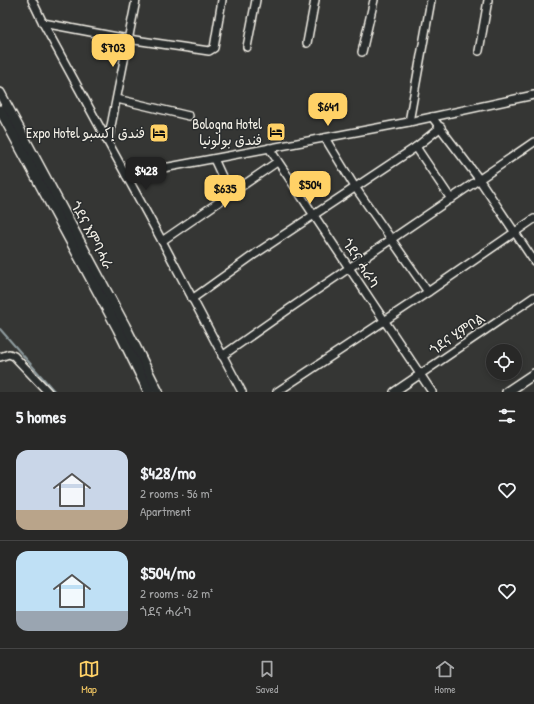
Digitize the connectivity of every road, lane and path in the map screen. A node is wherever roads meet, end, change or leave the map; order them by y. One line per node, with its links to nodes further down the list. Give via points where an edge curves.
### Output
1 (32, 0): 9 (street)
2 (136, 0): 10 (street)
3 (222, 0): 10 (street, via 212,50)
4 (256, 0): 12 (street)
5 (315, 0): 11 (street)
6 (374, 0): 14 (street)
7 (431, 0): 21 (street)
8 (488, 0): 13 (street)
9 (43, 23): 10 (street); 24 (street)
10 (128, 39): 17 (street)
11 (307, 43)
12 (248, 47)
13 (479, 50)
14 (362, 52)
15 (0, 93): 52 (main road, ጎደና እምባሓራ)
16 (534, 95): 20 (street)
17 (117, 99): 19 (street); 24 (street)
18 (0, 110): 51 (main road, ጎደና እምባሓራ, via 138,366)
19 (189, 116)
20 (432, 117): 21 (street); 22 (street)
21 (409, 122): 23 (street)
22 (441, 127): 26 (street); 31 (street)
23 (325, 138): 27 (street); 32 (street)
24 (108, 141): 30 (street)
25 (534, 142): 31 (street)
26 (416, 147): 32 (street); 34 (street)
27 (269, 148): 28 (street); 29 (street, ጎደና ሓራካ)
28 (214, 159): 30 (street); 33 (street)
29 (277, 162): 33 (street); 35 (street, ጎደና ሓራካ)
30 (126, 175): 39 (street)
31 (478, 179): 34 (street); 37 (street)
32 (355, 187): 35 (street); 38 (street)
33 (230, 194): 39 (street)
34 (451, 199): 38 (street)
35 (314, 215): 41 (street, ጎደና ሓራካ); 44 (street)
36 (534, 219): 37 (street)
37 (514, 232): 40 (street); 42 (street)
38 (391, 240): 41 (street); 42 (street)
39 (162, 241): 44 (street)
40 (534, 261)
41 (349, 268): 45 (street, ጎደና ሓራካ); 46 (street)
42 (428, 292): 45 (street)
43 (534, 297): 49 (street, ጎደና ሂምቦል)
44 (192, 299): 46 (street)
45 (384, 322): 49 (street, ጎደና ሓራካ); 54 (street)
46 (222, 356): 53 (street)
47 (0, 357): 50 (street, via 9,354 14,356)
48 (534, 374): 57 (main road)
49 (420, 375): 55 (street, ጎደና ሂምቦል); 56 (street, ጎደና ሓራካ)
50 (48, 392)
51 (149, 392)
52 (158, 392)
53 (242, 392)
54 (277, 392)
55 (394, 392)
56 (432, 392)
57 (507, 392)

